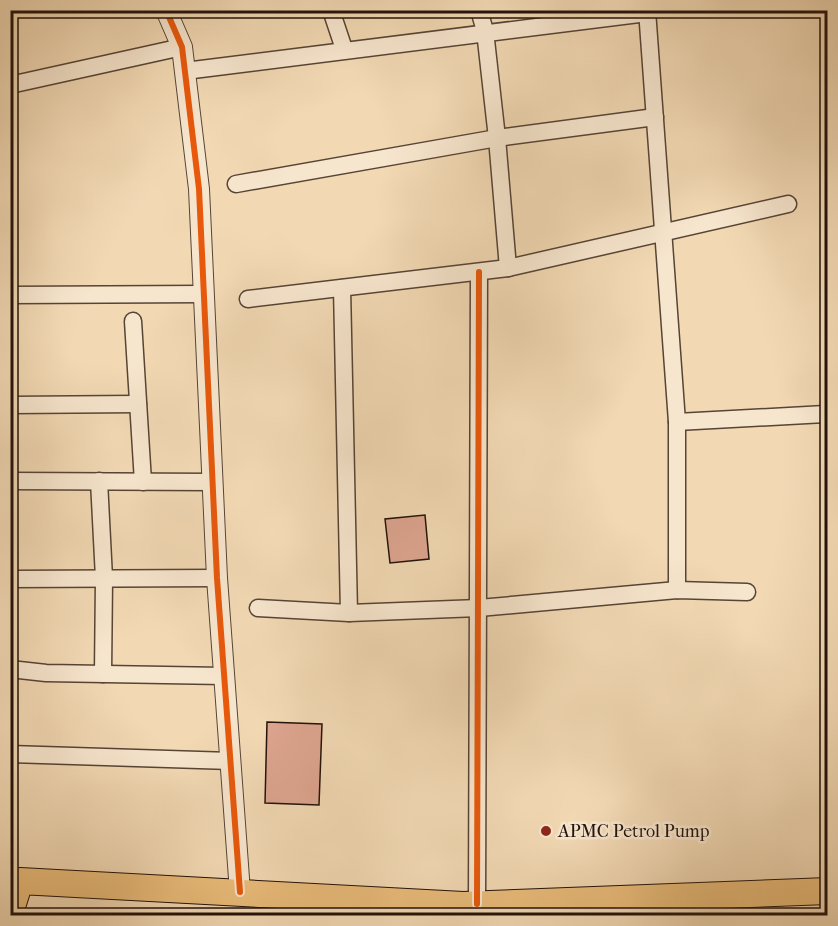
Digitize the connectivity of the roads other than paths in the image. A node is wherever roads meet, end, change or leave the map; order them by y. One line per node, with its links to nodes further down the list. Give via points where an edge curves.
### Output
1 (166, 10): 6 (street)
2 (332, 10): 7 (street)
3 (479, 10): 5 (street)
4 (647, 12): 5 (street); 10 (street)
5 (485, 31): 7 (street); 11 (street)
6 (182, 47): 8 (street); 9 (street)
7 (344, 50): 8 (street)
8 (185, 71): 18 (street, via 199,189)
9 (10, 85)
10 (655, 117): 11 (street); 14 (street)
11 (497, 138): 12 (street); 15 (street)
12 (236, 184)
13 (788, 204): 14 (street)
14 (663, 233): 15 (street); 25 (street)
15 (508, 268): 16 (street)
16 (479, 272): 17 (street); 36 (street)
17 (342, 288): 20 (street); 37 (street)
18 (204, 294): 19 (street); 29 (street)
19 (10, 295)
20 (248, 298)
21 (133, 321): 22 (street)
22 (138, 404): 23 (street); 28 (street)
23 (10, 405)
24 (825, 414): 25 (street)
25 (677, 422): 33 (street)
26 (10, 481): 27 (street)
27 (99, 481): 28 (street); 30 (street)
28 (143, 482): 29 (street)
29 (213, 482): 31 (street)
30 (104, 578): 31 (street); 32 (street); 39 (street)
31 (217, 578): 40 (street)
32 (10, 579)
33 (677, 590): 34 (street); 36 (street)
34 (747, 592)
35 (258, 608): 37 (street)
36 (479, 608): 37 (street); 46 (street)
37 (349, 613)
38 (10, 669): 39 (street)
39 (103, 674): 40 (street)
40 (224, 676): 42 (street)
41 (10, 754): 42 (street)
42 (231, 761): 45 (street)
43 (15, 874): 45 (main road); 49 (main road)
44 (828, 891): 47 (main road)
45 (240, 892): 48 (main road)
46 (477, 904): 47 (main road); 48 (main road)
47 (578, 908)
48 (430, 909)
49 (10, 913)

